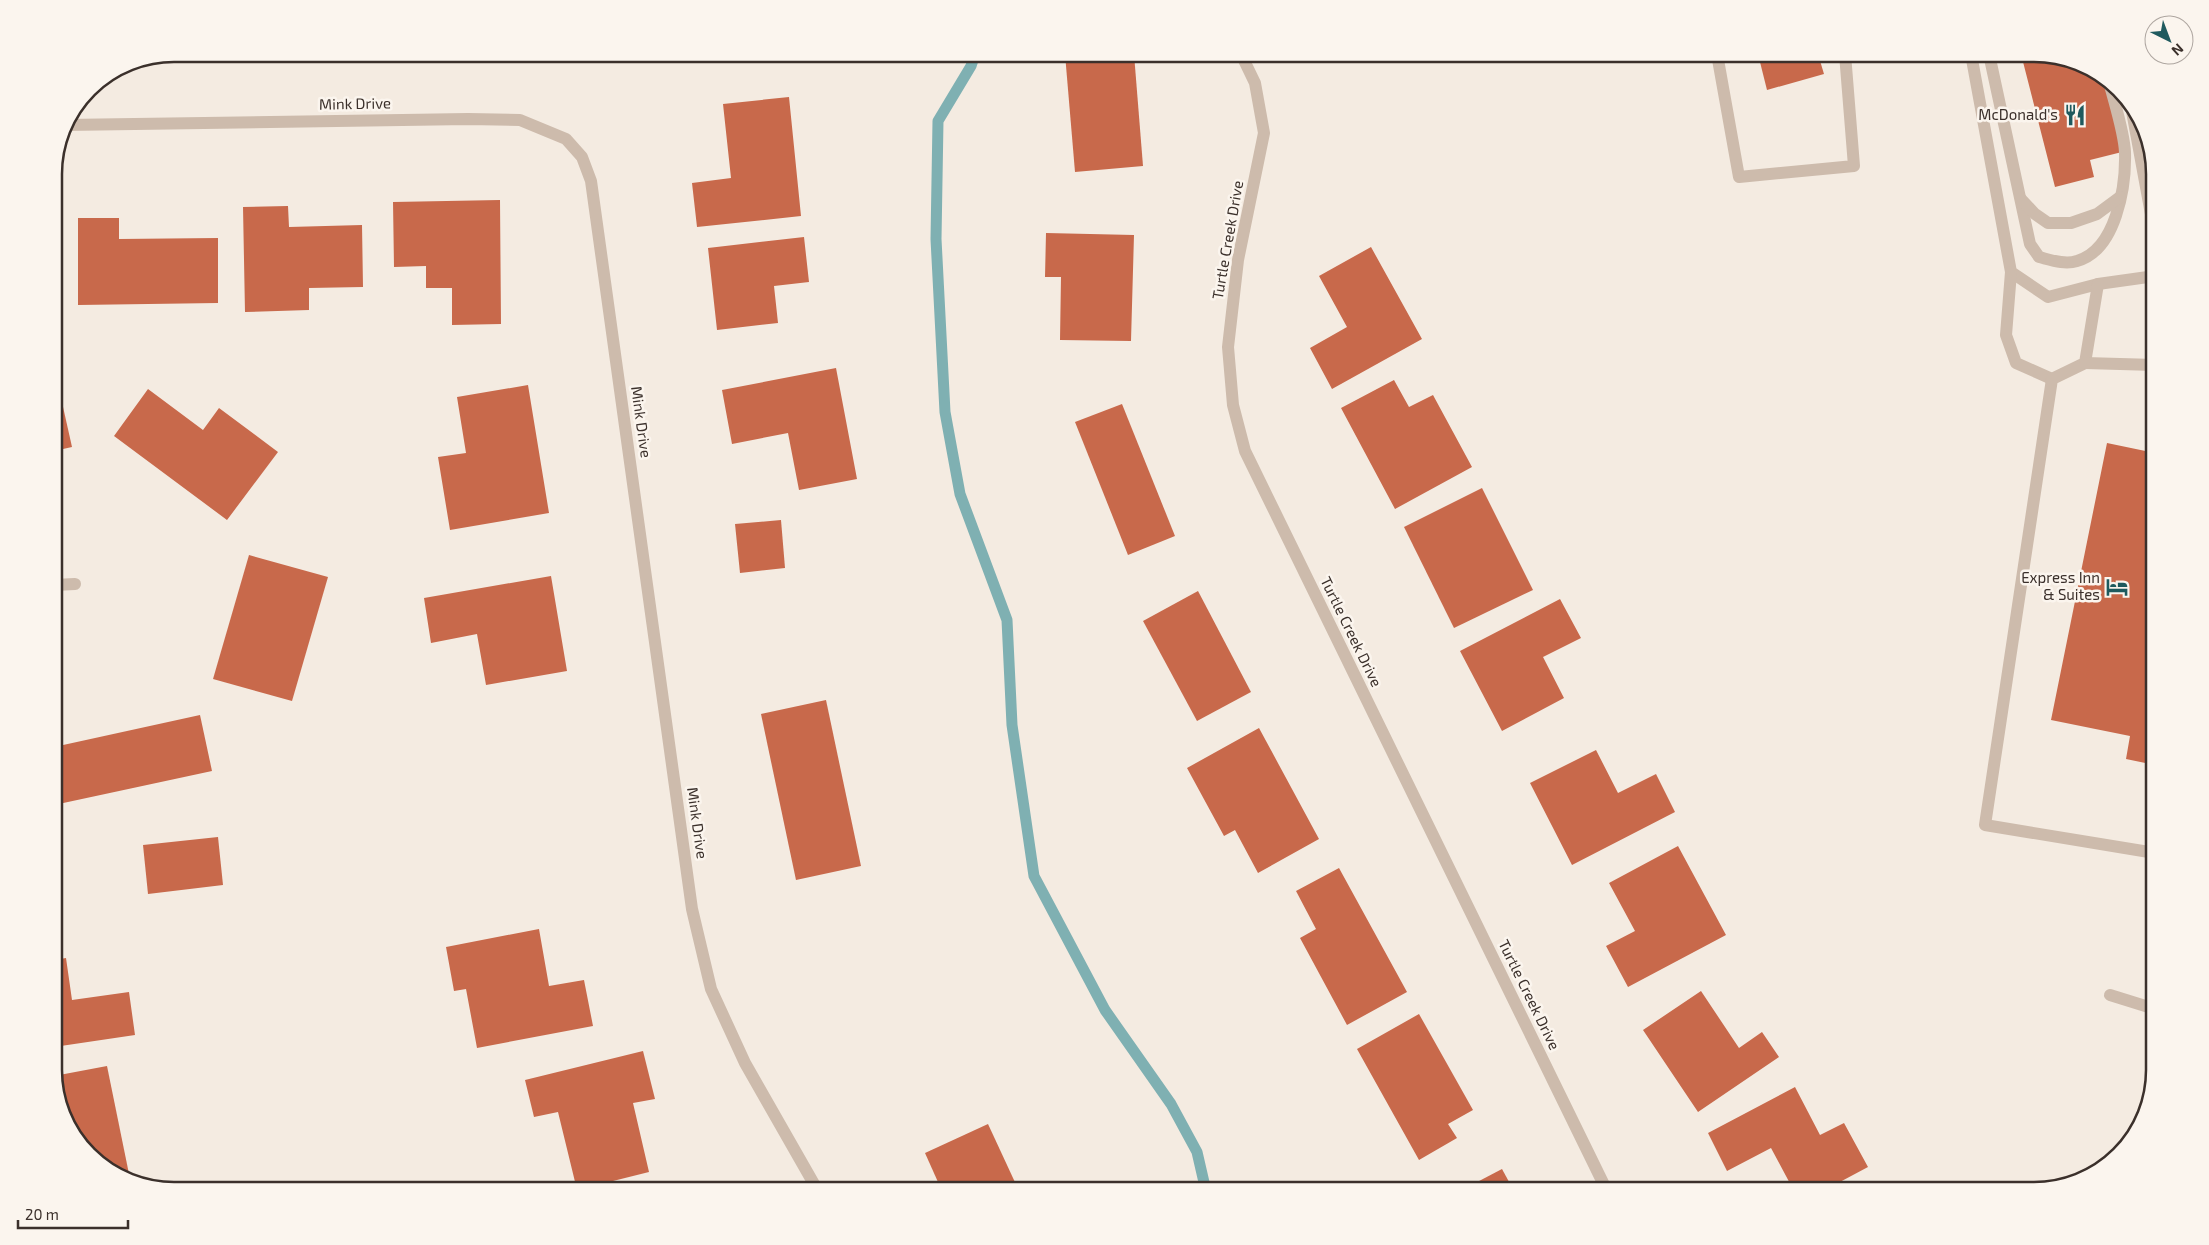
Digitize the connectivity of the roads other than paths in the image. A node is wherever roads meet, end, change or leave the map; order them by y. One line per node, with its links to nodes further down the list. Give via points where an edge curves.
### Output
1 (1245, 63): 24 (street, Turtle Creek Drive, via 1255,83 1264,133 1238,260 1228,347 1233,405 1245,451)
2 (1719, 63): 3 (street, via 1739,177 1854,166)
3 (1846, 63)
4 (1973, 63): 12 (street)
5 (1991, 63): 11 (street)
6 (2112, 93): 10 (street, via 2125,150)
7 (75, 125): 23 (street, Mink Drive, via 520,120 566,140 582,157 591,181 694,918 711,989 746,1063)
8 (2135, 126): 9 (street)
9 (2146, 187)
10 (2120, 197): 11 (street, via 2097,214 2071,223 2048,223); 11 (street, via 2108,236 2098,249 2077,261 2058,262 2039,258 2030,244)
11 (2021, 199)
12 (2011, 272): 14 (street, via 2048,297); 17 (street, via 2006,335 2016,363)
13 (2146, 277): 14 (street)
14 (2098, 284): 15 (street)
15 (2085, 363): 16 (street); 17 (street)
16 (2146, 365)
17 (2052, 379): 20 (street, via 1985,825)
18 (75, 584): 19 (street)
19 (63, 585)
20 (2146, 852)
21 (2110, 996): 22 (street)
22 (2146, 1006)
23 (813, 1182)
24 (1603, 1182)

